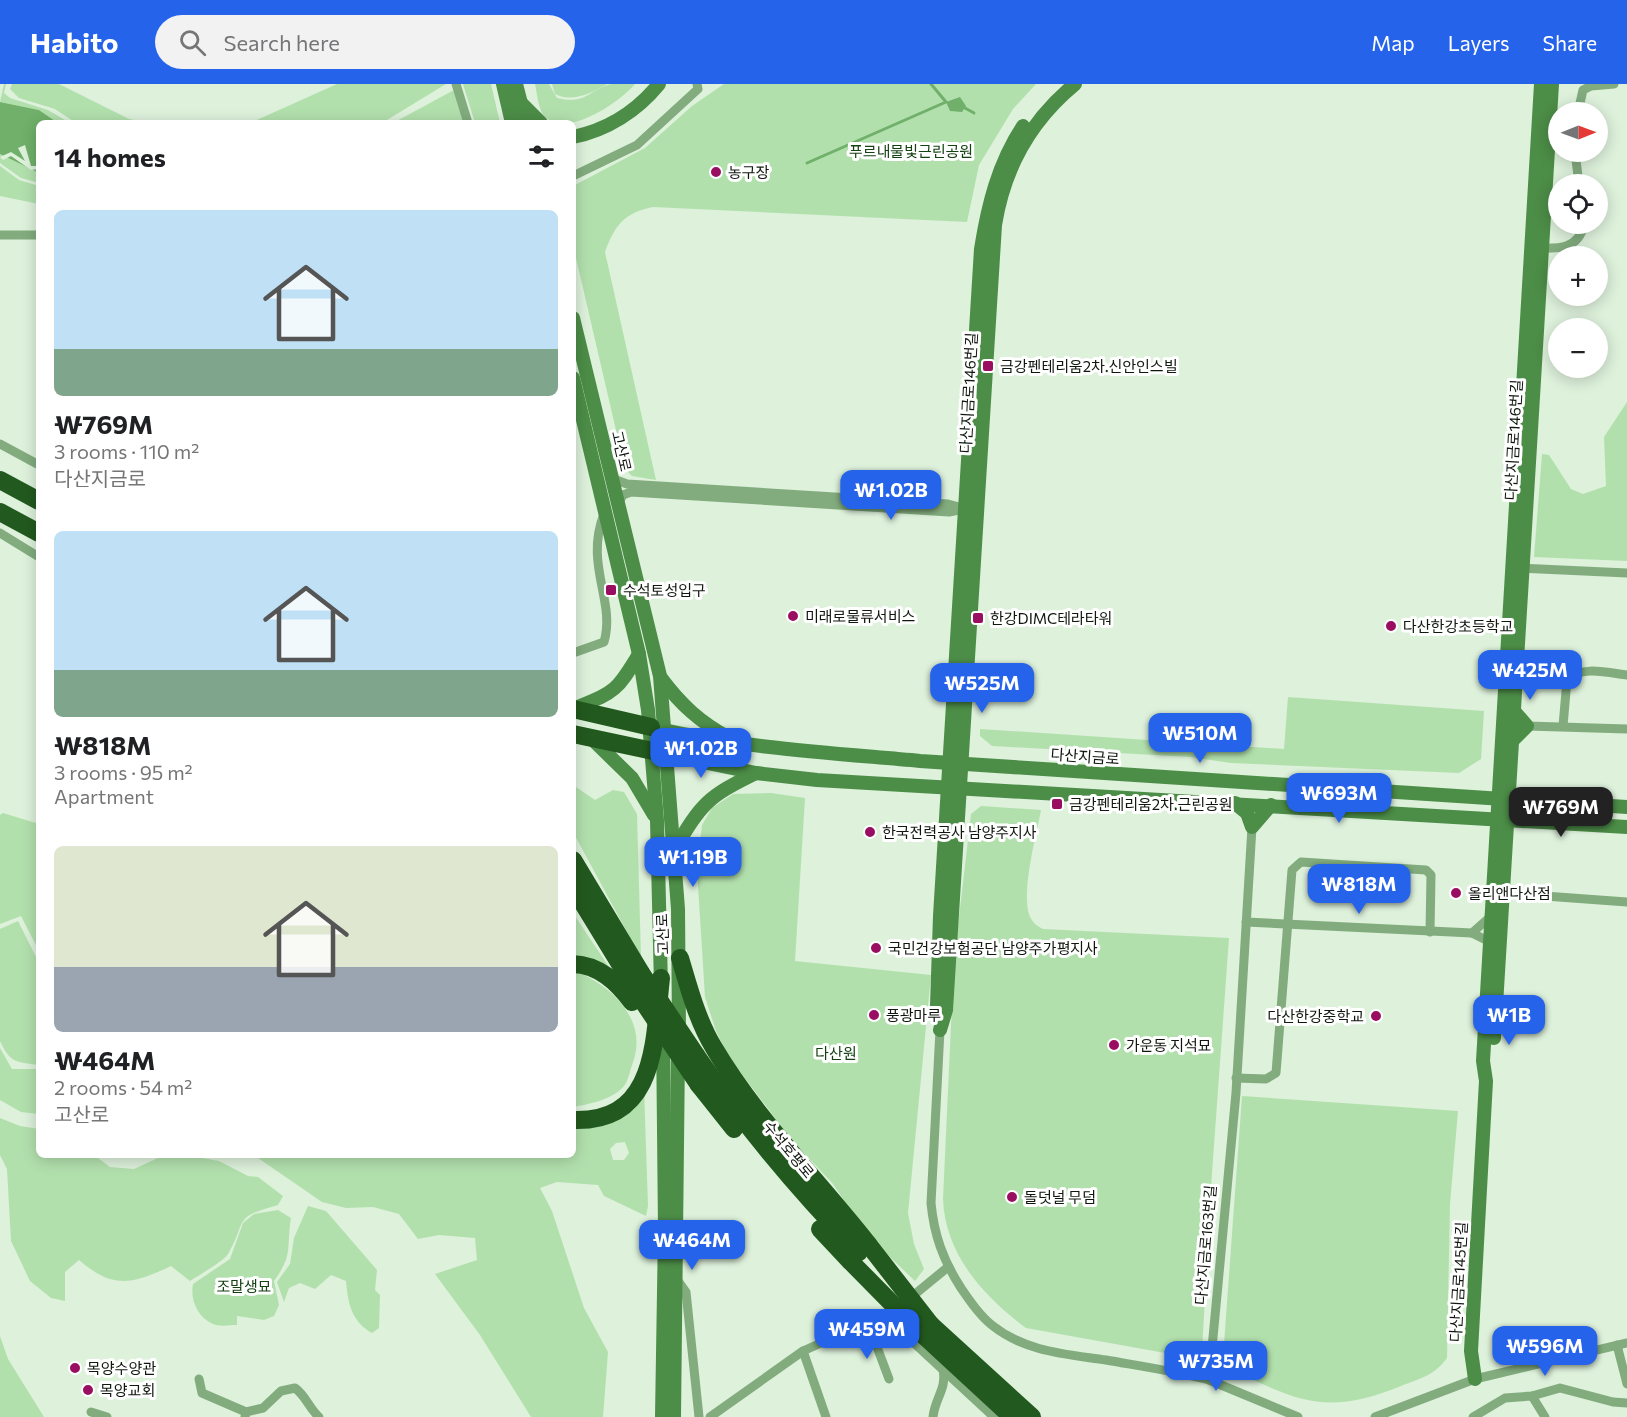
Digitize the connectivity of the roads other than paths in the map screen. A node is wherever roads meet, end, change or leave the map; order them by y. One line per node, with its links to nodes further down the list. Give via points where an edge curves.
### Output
1 (456, 84): 13 (street)
2 (503, 84): 14 (street)
3 (516, 84): 12 (street)
4 (658, 84): 17 (street, via 628,115)
5 (697, 84): 18 (street, via 698,89 688,100 637,145)
6 (1060, 84): 31 (street, 다산지금로146번길, via 1029,116 1012,143 991,197 980,266)
7 (1075, 84): 31 (street, 다산지금로146번길, via 1035,122 1018,150 998,206)
8 (1541, 84): 22 (street, 다산지금로146번길)
9 (1551, 84): 22 (street, 다산지금로146번길)
10 (1614, 84): 11 (street, via 1583,90)
11 (1580, 102)
12 (521, 103): 15 (street); 16 (street)
13 (467, 120)
14 (511, 120)
15 (525, 120)
16 (538, 120)
17 (576, 136)
18 (576, 175)
19 (1580, 234): 22 (street, via 1576,242 1566,247)
20 (0, 235): 21 (street)
21 (36, 235)
22 (1536, 248): 37 (street, 다산지금로146번길)
23 (576, 331): 27 (street, 고산로)
24 (576, 391): 33 (street, 고산로)
25 (0, 444): 26 (street)
26 (36, 463)
27 (611, 478): 30 (street, 고산로); 31 (street, via 627,484)
28 (0, 480): 29 (highway)
29 (36, 499)
30 (618, 503): 31 (street, via 631,492 949,512); 42 (street, 고산로)
31 (972, 508): 54 (street, 다산지금로146번길)
32 (0, 512): 34 (highway)
33 (604, 514): 39 (street, via 597,533 596,554 609,628 604,642); 40 (street, 고산로)
34 (36, 531)
35 (0, 532): 36 (street)
36 (36, 555)
37 (1516, 568): 38 (street); 45 (street, 다산지금로146번길); 57 (street, 다산지금로146번길)
38 (1627, 573)
39 (576, 652)
40 (639, 654): 43 (street, via 616,688); 48 (street, 고산로)
41 (1627, 675): 47 (street, via 1580,671 1571,674 1567,680)
42 (660, 676): 48 (street, 고산로); 51 (street, via 679,702 701,722)
43 (576, 708)
44 (576, 710): 48 (highway)
45 (1514, 711): 46 (street); 52 (street, 다산지금로146번길)
46 (1527, 726): 47 (street); 52 (street)
47 (1563, 726): 49 (street)
48 (658, 729): 51 (street, 다산지금로); 53 (street, 고산로)
49 (1627, 729)
50 (581, 735): 53 (highway); 62 (street, via 632,778)
51 (733, 741): 54 (street, 다산지금로)
52 (1512, 741): 57 (street, 다산지금로146번길)
53 (660, 753): 55 (street); 62 (street, 고산로); 65 (street, 고산로)
54 (956, 764): 56 (street); 57 (street, 다산지금로)
55 (756, 773): 56 (street); 65 (street, via 709,798)
56 (955, 789): 58 (street); 80 (street, via 946,1010)
57 (1504, 798): 60 (street, 다산지금로); 61 (street, 다산지금로145번길)
58 (1235, 803): 59 (street); 63 (street, via 1246,813)
59 (1271, 805): 61 (street); 63 (street)
60 (1627, 807)
61 (1503, 819): 64 (street); 68 (street, 다산지금로145번길); 70 (street, 다산지금로145번길)
62 (657, 820): 78 (street, 고산로)
63 (1252, 827): 71 (street, 다산지금로163번길)
64 (1627, 827)
65 (674, 850): 76 (street, 고산로)
66 (576, 865): 81 (highway, 수석호평로, bridge)
67 (576, 892): 79 (highway, 수석호평로)
68 (1503, 893): 69 (street); 83 (street, 다산지금로145번길, via 1492,1063)
69 (1627, 902)
70 (1490, 917): 74 (street); 75 (street, 다산지금로145번길)
71 (1246, 922): 72 (street); 82 (street, 다산지금로163번길)
72 (1287, 925): 73 (street); 73 (street, via 1292,870 1301,862 1426,870 1431,875); 82 (street, via 1276,1073 1266,1079)
73 (1430, 932): 74 (street)
74 (1472, 933): 75 (street)
75 (1490, 942): 83 (street, 다산지금로145번길, via 1483,1061)
76 (680, 957): 85 (highway, via 694,1005 713,1048); 87 (street, 고산로)
77 (576, 965): 79 (highway, via 609,976)
78 (661, 978): 84 (highway, via 653,1048 637,1093 613,1114); 106 (street, 고산로, via 665,1230)
79 (640, 1005): 81 (highway, 수석호평로, bridge)
80 (940, 1030): 86 (street, via 931,1203 933,1227)
81 (691, 1062): 85 (highway, 수석호평로); 85 (highway, 수석호평로, bridge, via 699,1085 766,1169)
82 (1236, 1078): 98 (street, 다산지금로163번길)
83 (1486, 1081): 97 (street, 다산지금로145번길, via 1470,1351)
84 (576, 1120)
85 (859, 1252): 89 (highway, 수석호평로, bridge); 89 (highway, bridge)
86 (948, 1268): 88 (street); 98 (street, via 992,1326 1020,1343 1045,1351)
87 (676, 1278): 107 (street, 고산로); 108 (street, via 686,1292)
88 (888, 1319): 90 (street); 94 (street)
89 (927, 1329): 113 (highway, 수석호평로); 114 (highway, 수석호평로)
90 (872, 1331): 93 (street, via 847,1342 821,1343); 96 (street)
91 (1627, 1342): 92 (street)
92 (1617, 1345): 97 (street); 99 (street)
93 (803, 1351): 109 (street); 110 (street)
94 (943, 1369): 111 (street, via 945,1386 935,1402); 112 (street)
95 (199, 1379): 103 (street, via 202,1393)
96 (889, 1379)
97 (1474, 1379): 116 (street)
98 (1209, 1380): 115 (street)
99 (1627, 1384)
100 (1532, 1396): 101 (street, via 1560,1388); 117 (street, via 1504,1398); 118 (street)
101 (1627, 1403)
102 (91, 1412): 104 (street)
103 (245, 1415): 105 (street, via 263,1408 281,1391 295,1388)
104 (106, 1417)
105 (319, 1417)
106 (662, 1417)
107 (674, 1417)
108 (699, 1417)
109 (710, 1417)
110 (826, 1417)
111 (933, 1417)
112 (994, 1417)
113 (1012, 1417)
114 (1032, 1417)
115 (1298, 1417)
116 (1374, 1417)
117 (1473, 1417)
118 (1545, 1417)

